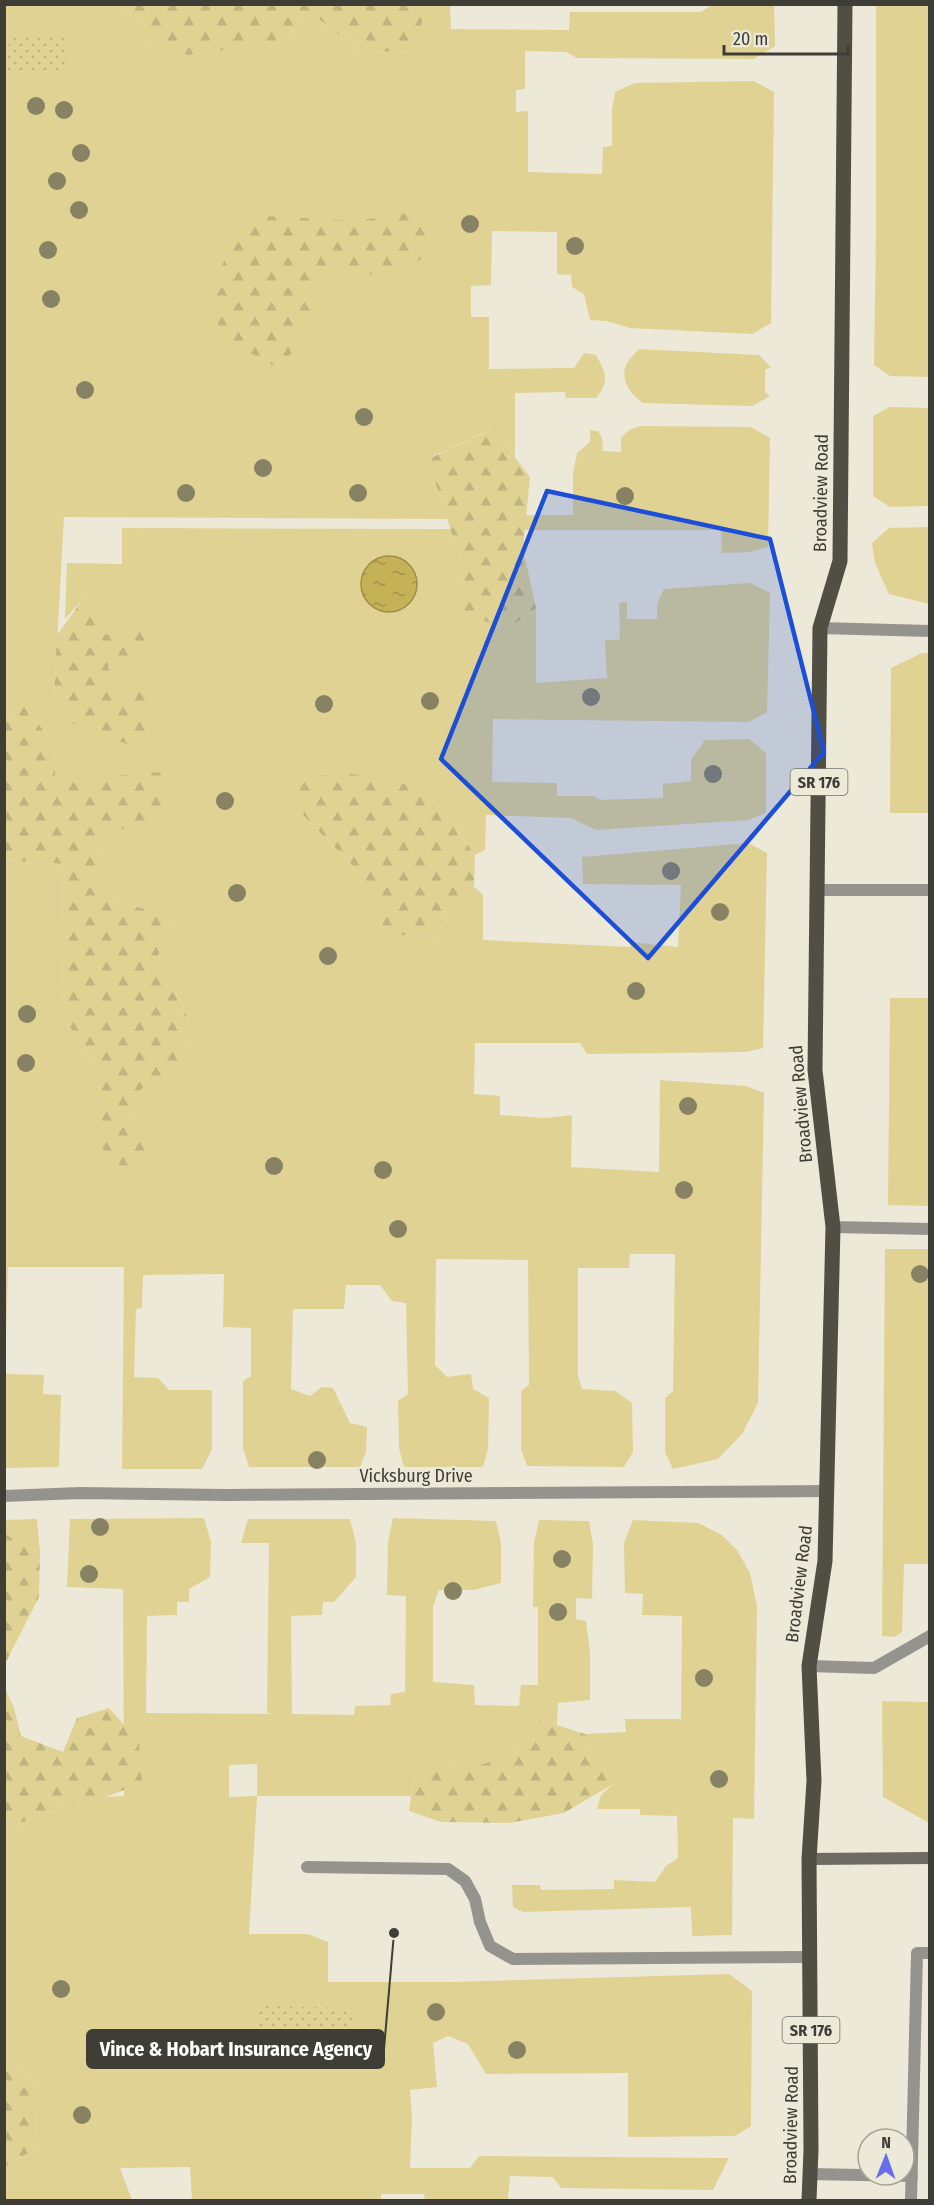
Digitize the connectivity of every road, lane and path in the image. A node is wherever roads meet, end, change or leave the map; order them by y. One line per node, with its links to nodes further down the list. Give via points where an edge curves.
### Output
1 (845, 4): 2 (main road, Broadview Road / SR 176, via 840,561)
2 (820, 628): 3 (street); 4 (main road, Broadview Road / SR 176)
3 (930, 631)
4 (817, 890): 5 (street); 6 (main road, Broadview Road / SR 176, via 814,1070)
5 (930, 890)
6 (833, 1227): 7 (street); 8 (main road, Broadview Road / SR 176)
7 (930, 1229)
8 (828, 1491): 9 (street, Vicksburg Drive); 11 (main road, Broadview Road / SR 176, via 825,1561)
9 (4, 1496)
10 (930, 1636): 11 (street, via 874,1668)
11 (809, 1666): 13 (main road, Broadview Road / SR 176, via 814,1781)
12 (930, 1858): 13 (street)
13 (809, 1859): 16 (main road, Broadview Road / SR 176)
14 (307, 1868): 16 (street, via 448,1869 465,1881 475,1899 490,1946 513,1959)
15 (930, 1953): 17 (street, via 917,1953)
16 (811, 1957): 18 (main road, Broadview Road / SR 176)
17 (913, 2127)
18 (810, 2174): 19 (street); 20 (main road, Broadview Road / SR 176)
19 (856, 2175)
20 (809, 2200)

